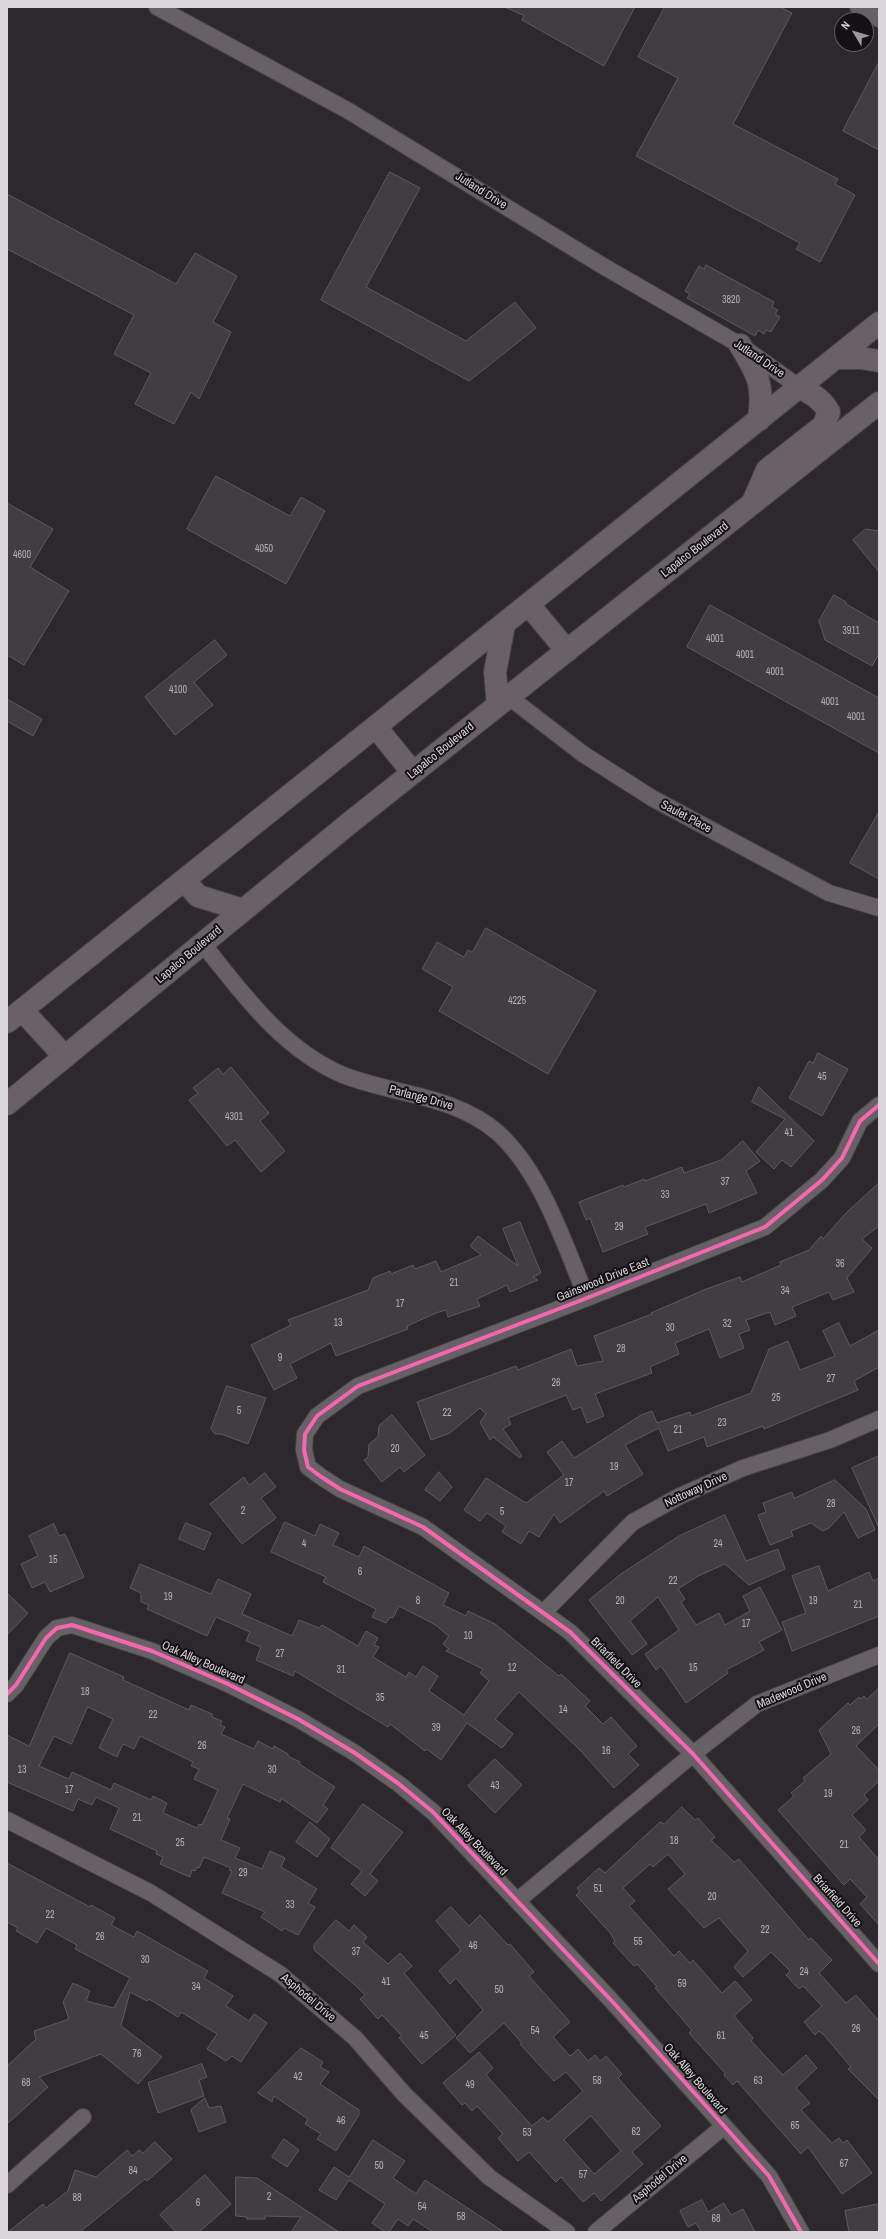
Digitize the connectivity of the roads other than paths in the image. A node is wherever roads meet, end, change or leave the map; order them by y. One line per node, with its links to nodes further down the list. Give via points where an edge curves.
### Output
1 (157, 7): 5 (street, Jutland Drive, via 347,110 603,266)
2 (858, 7): 3 (street)
3 (879, 19)
4 (879, 323): 6 (main road)
5 (740, 345): 8 (street, Jutland Drive); 10 (main road, via 759,380 762,398)
6 (836, 358): 7 (main road); 8 (main road)
7 (879, 361)
8 (800, 387): 10 (main road); 11 (main road, via 820,399 829,412 827,419 823,426 767,470)
9 (879, 403): 11 (main road, Lapalco Boulevard)
10 (759, 420): 12 (main road)
11 (752, 504): 14 (main road, Lapalco Boulevard)
12 (529, 605): 13 (main road); 14 (main road)
13 (504, 625): 15 (main road, via 495,672); 16 (main road)
14 (567, 651): 15 (main road, Lapalco Boulevard)
15 (504, 701): 17 (main road, Lapalco Boulevard); 19 (street, Saulet Place, via 652,798 829,893)
16 (376, 727): 17 (main road); 18 (main road)
17 (413, 773): 20 (main road, Lapalco Boulevard)
18 (184, 880): 20 (main road, via 198,896); 22 (main road)
19 (879, 908)
20 (243, 910): 21 (main road, Lapalco Boulevard)
21 (203, 944): 23 (main road, Lapalco Boulevard); 26 (street, Parlange Drive, via 246,998 277,1030 307,1054 341,1074 375,1086 456,1107 480,1119 498,1133 523,1163 550,1210)
22 (14, 1016): 23 (main road)
23 (65, 1057): 24 (main road, Lapalco Boulevard)
24 (7, 1104)
25 (879, 1105): 26 (street, Gainswood Drive East, via 860,1121 842,1158 822,1180 765,1227)
26 (587, 1298): 28 (street, Gainswood Drive East, via 358,1386 317,1416)
27 (879, 1419): 29 (street, Nottoway Drive, via 830,1440 742,1468 680,1496 633,1522)
28 (305, 1434): 29 (street, Briarfield Drive, via 304,1450 308,1467 320,1476 340,1489 423,1527)
29 (544, 1612): 32 (street, Briarfield Drive, via 570,1632)
30 (879, 1655): 32 (street, Madewood Drive, via 757,1704)
31 (7, 1694): 34 (street, Oak Alley Boulevard, via 16,1685 46,1638 57,1628 72,1625 152,1651 228,1684 298,1719 355,1753 399,1784 432,1812)
32 (693, 1754): 34 (street, Madewood Drive); 35 (street, Briarfield Drive)
33 (7, 1820): 39 (street, Asphodel Drive, via 151,1892 280,1974 355,2038 404,2094 489,2177)
34 (517, 1901): 37 (street, Oak Alley Boulevard, via 612,2000)
35 (879, 1964)
36 (83, 2117): 38 (street)
37 (723, 2127): 40 (street, Asphodel Drive); 41 (street, Oak Alley Boulevard, via 769,2176)
38 (7, 2185)
39 (568, 2232)
40 (596, 2232)
41 (801, 2232)

